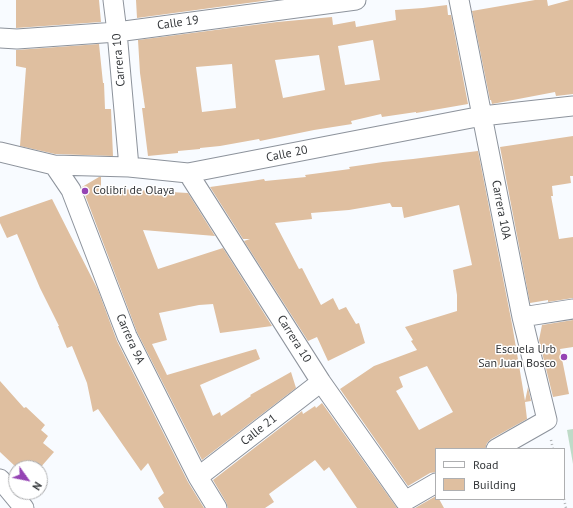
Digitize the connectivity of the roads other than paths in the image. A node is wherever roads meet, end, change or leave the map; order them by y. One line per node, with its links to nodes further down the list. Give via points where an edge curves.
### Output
1 (113, 0): 4 (street, Carrera 10)
2 (356, 0): 4 (street, Calle 19)
3 (459, 0): 7 (street, Carrera 10A)
4 (117, 32): 5 (street, Calle 19); 10 (street, Carrera 10)
5 (0, 38)
6 (573, 106): 7 (street, Calle 20)
7 (482, 116): 11 (street, Calle 20); 13 (street, Carrera 10A)
8 (0, 152): 9 (street, Calle 20)
9 (54, 165): 10 (street, Calle 20); 16 (street, Carrera 9A, via 71,190 127,336)
10 (128, 167): 11 (street, Calle 20)
11 (188, 173): 14 (street, Carrera 10)
12 (573, 309): 13 (street)
13 (522, 317): 15 (street, Carrera 10A, via 547,420)
14 (321, 382): 16 (street, Calle 21); 18 (street, Carrera 10, via 405,501)
15 (498, 448)
16 (198, 477): 20 (street, Carrera 9A)
17 (0, 479): 19 (street)
18 (435, 485)
19 (24, 508)
20 (217, 508)

